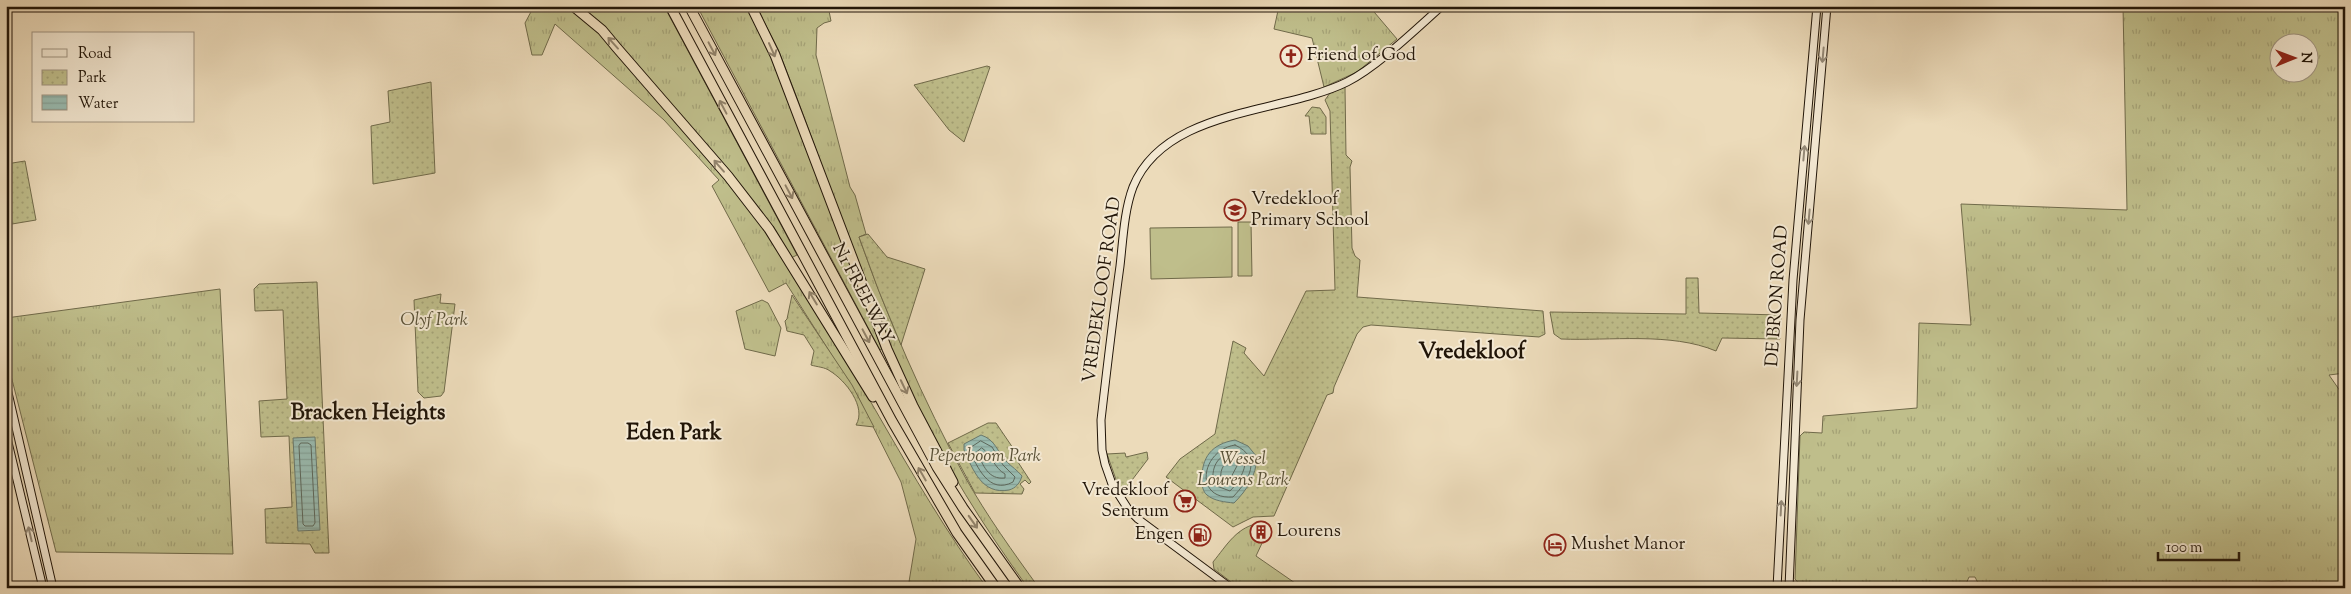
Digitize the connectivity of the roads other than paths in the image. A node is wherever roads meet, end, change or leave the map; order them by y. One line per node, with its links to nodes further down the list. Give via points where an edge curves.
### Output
1 (573, 6): 9 (highway, one-way to 1, via 881,410 795,268 758,214 602,30)
2 (670, 6): 9 (highway, N1 FREEWAY, one-way to 2)
3 (689, 6): 11 (highway, N1 FREEWAY, one-way to 11, via 912,422)
4 (751, 6): 11 (highway, one-way to 11, via 775,55 887,349)
5 (1442, 6): 16 (street, VREDEKLOOF ROAD, via 1350,81 1218,120 1178,138 1149,162 1133,188 1124,231 1101,420 1105,464 1117,492 1138,519)
6 (1817, 6): 17 (street, DE BRON ROAD, one-way to 6, via 1793,290)
7 (1827, 6): 18 (street, DE BRON ROAD, one-way to 18, via 1800,320)
8 (6, 384): 13 (street)
9 (896, 427): 14 (highway, N1 FREEWAY, one-way to 9, via 957,533)
10 (6, 434): 12 (street, one-way to 10)
11 (963, 508): 15 (highway, N1 FREEWAY, one-way to 15)
12 (43, 588)
13 (53, 588)
14 (996, 588)
15 (1020, 588)
16 (1232, 588)
17 (1777, 588)
18 (1788, 588)

